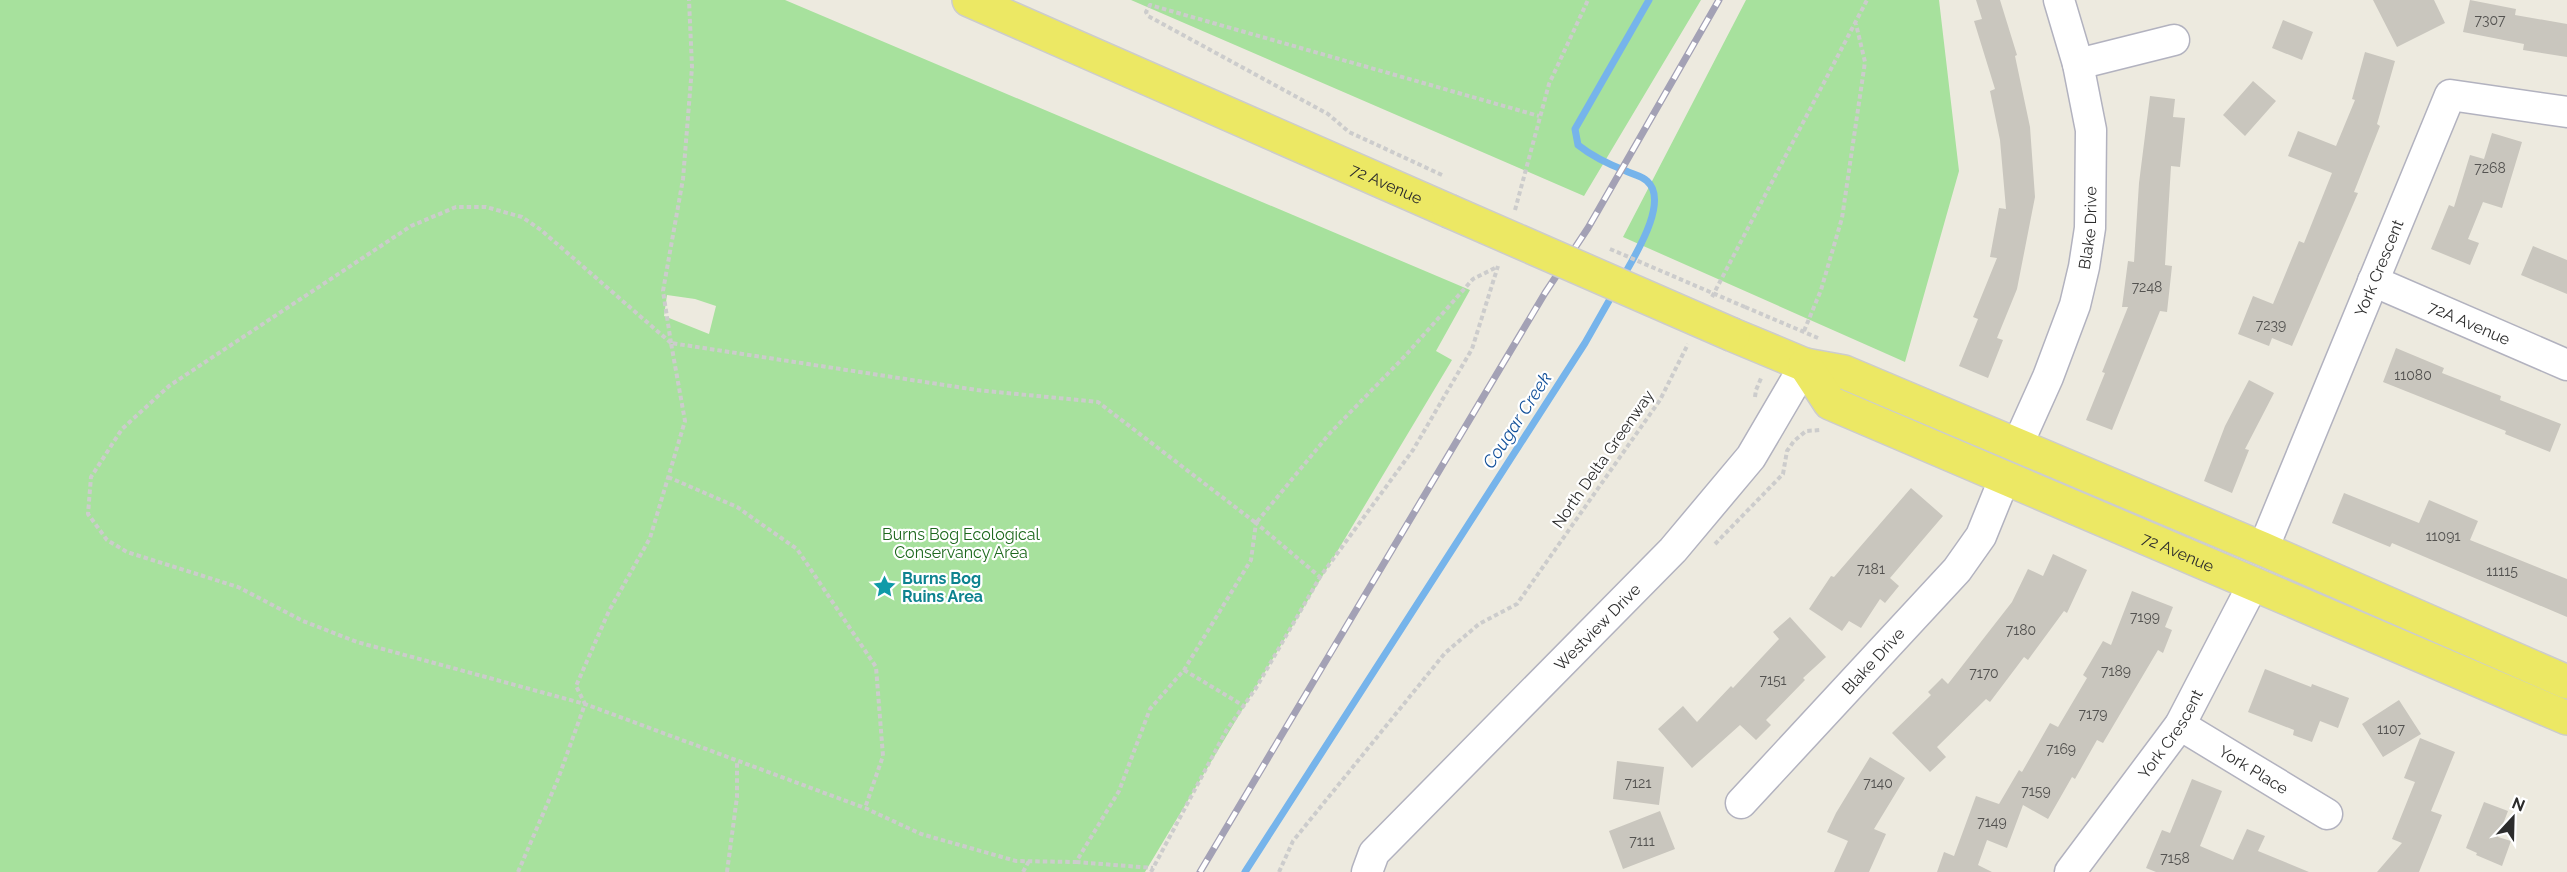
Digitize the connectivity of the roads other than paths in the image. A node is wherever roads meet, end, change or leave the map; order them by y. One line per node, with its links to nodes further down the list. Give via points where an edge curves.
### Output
1 (969, 0): 7 (main road, 72 Avenue, bridge, via 1449,211 1739,321)
2 (2060, 0): 4 (street, Blake Drive)
3 (2174, 40): 4 (street)
4 (2078, 64): 9 (street, Blake Drive, via 2091,130 2090,228 2084,267 2052,367)
5 (2567, 112): 6 (street, York Crescent, via 2450,95)
6 (2373, 281): 8 (street, 72A Avenue); 11 (street, York Crescent)
7 (1805, 365): 9 (main road, 72 Avenue, via 1844,372); 10 (main road, 72 Avenue, via 1830,402); 18 (street, Westview Drive, via 1751,457 1673,550 1374,853)
8 (2567, 365)
9 (2017, 446): 11 (main road, 72 Avenue)
10 (2005, 477): 12 (main road, 72 Avenue); 16 (street, Blake Drive, via 1981,536 1957,570)
11 (2263, 549): 13 (main road, 72 Avenue)
12 (2250, 582): 14 (main road, 72 Avenue); 15 (street, York Crescent, via 2246,598)
13 (2567, 682)
14 (2567, 718)
15 (2180, 725): 17 (street, York Place); 19 (street, York Crescent)
16 (1741, 803)
17 (2327, 814)
18 (1367, 872)
19 (2070, 872)

